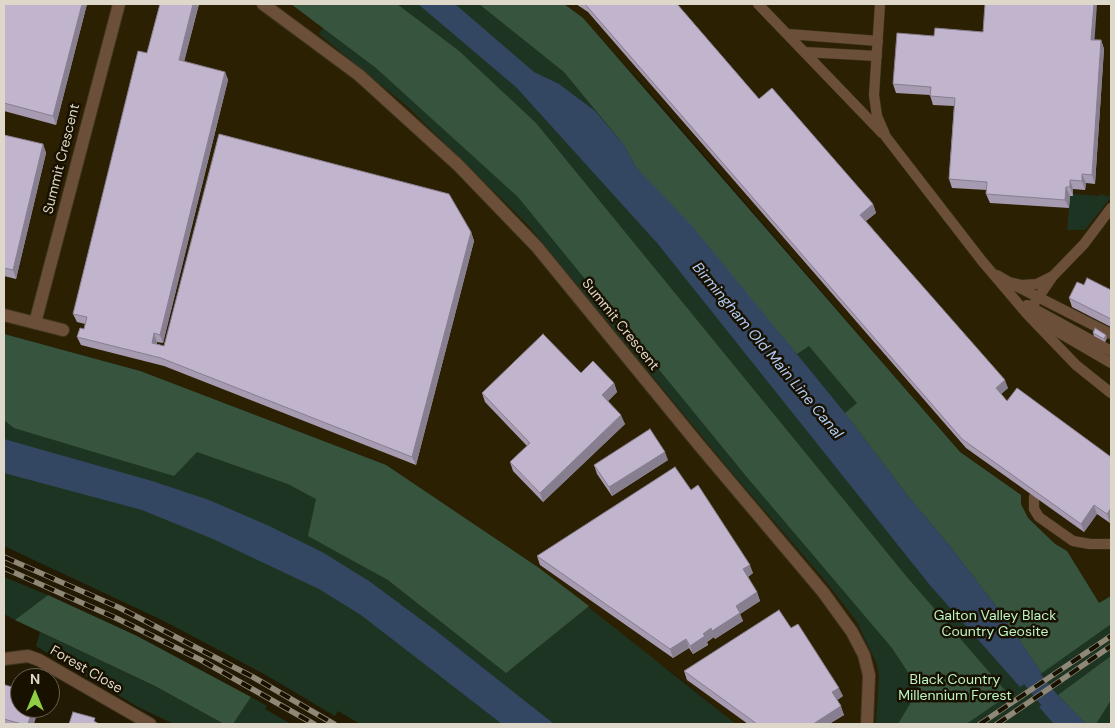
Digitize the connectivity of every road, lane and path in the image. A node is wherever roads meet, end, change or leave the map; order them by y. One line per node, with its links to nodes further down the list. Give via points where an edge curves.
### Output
1 (119, 4): 17 (street, Summit Crescent)
2 (264, 4): 27 (street, Summit Crescent, via 359,76 458,165 537,247 692,438 823,592 852,632 864,655 869,675)
3 (758, 4): 5 (lane)
4 (880, 4): 6 (lane)
5 (788, 34): 6 (lane); 7 (lane)
6 (878, 41): 8 (lane)
7 (804, 52): 8 (lane); 9 (lane)
8 (876, 56): 9 (lane, via 874,95 877,116)
9 (886, 137): 11 (lane)
10 (1111, 208): 12 (lane, via 1084,244)
11 (992, 272): 13 (lane); 15 (lane)
12 (1053, 276): 13 (lane, via 1037,284); 14 (lane)
13 (1009, 282): 14 (lane)
14 (1038, 298): 15 (lane); 19 (lane)
15 (1029, 311): 20 (lane); 21 (lane); 22 (lane, via 1076,366)
16 (4, 315): 17 (street)
17 (35, 323): 18 (street)
18 (63, 330)
19 (1111, 334)
20 (1111, 351)
21 (1111, 363)
22 (1111, 393)
23 (1034, 497): 24 (lane, via 1034,509 1039,517 1073,541)
24 (1111, 544)
25 (4, 659): 26 (street, Forest Close, via 28,656 38,660)
26 (150, 724)
27 (867, 724)

